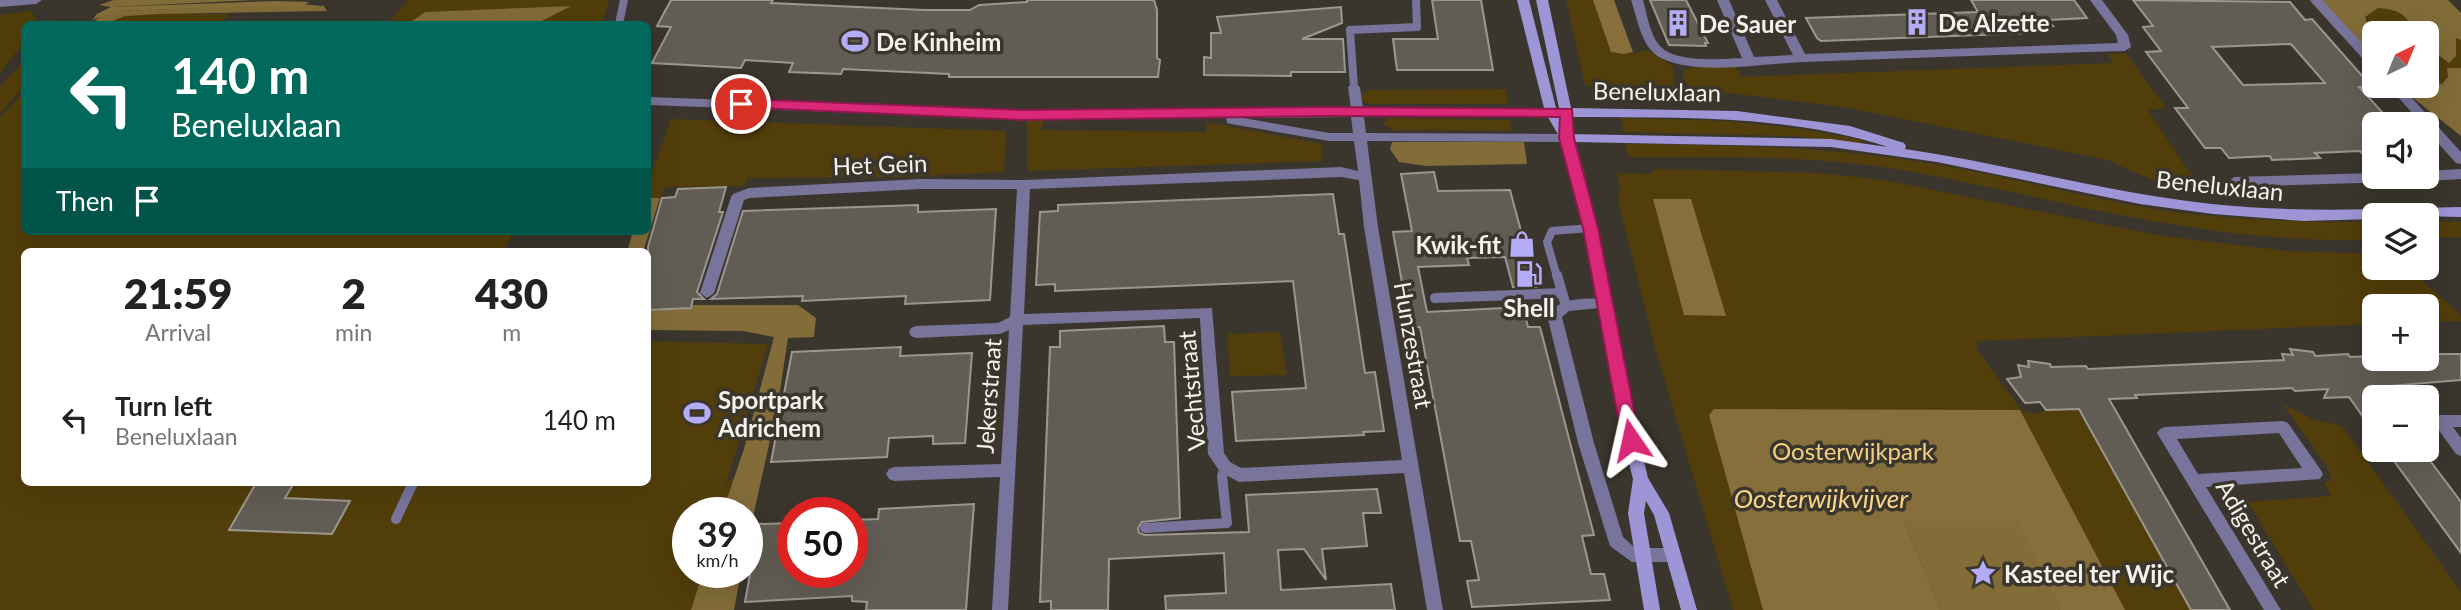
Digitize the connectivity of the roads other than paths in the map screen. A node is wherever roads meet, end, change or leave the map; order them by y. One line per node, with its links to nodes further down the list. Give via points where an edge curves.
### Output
1 (36, 0): 11 (street)
2 (624, 0): 12 (lane)
3 (1416, 0): 16 (lane, via 1417,27 1350,30)
4 (1522, 0): 19 (main road)
5 (1542, 0): 21 (main road)
6 (1637, 0): 15 (street, via 1655,47 1663,55 1699,64)
7 (1723, 0): 15 (street)
8 (1771, 0): 14 (street)
9 (2096, 0): 14 (street, via 2122,35 2124,47)
10 (2316, 0): 13 (street)
11 (0, 3)
12 (620, 21)
13 (2362, 51)
14 (1801, 58): 15 (street)
15 (1749, 60)
16 (1354, 87): 20 (street, Hunzestraat)
17 (2404, 98): 26 (street)
18 (651, 101): 22 (street, Beneluxlaan, via 1022,115)
19 (1551, 112): 20 (street, Beneluxlaan); 21 (main road, Beneluxlaan); 24 (main road)
20 (1358, 113): 22 (street, Beneluxlaan); 23 (street, Hunzestraat)
21 (1567, 113): 24 (main road); 25 (main road, Beneluxlaan, via 1737,115 1850,130)
22 (1202, 115): 23 (street, Beneluxlaan, via 1329,137)
23 (1361, 136): 24 (street, Beneluxlaan); 29 (street, Hunzestraat)
24 (1566, 138): 25 (main road, Beneluxlaan, via 1831,143); 34 (main road)
25 (1937, 158): 33 (main road, Beneluxlaan, via 2213,209 2303,216)
26 (2461, 160)
27 (2461, 174): 28 (street)
28 (2439, 175)
29 (1364, 177): 32 (street, via 1340,172); 43 (street, Hunzestraat)
30 (2362, 178): 31 (street)
31 (2234, 182)
32 (1024, 185): 35 (street, Het Gein, via 869,187 738,197); 39 (street, Jekerstraat)
33 (2461, 212)
34 (1591, 228): 37 (lane, via 1552,231 1548,242); 38 (main road)
35 (707, 293)
36 (1435, 298): 37 (lane)
37 (1564, 300): 38 (street); 53 (street, via 1554,315 1616,541 1632,555)
38 (1604, 303): 47 (main road)
39 (1016, 320): 40 (street, via 1000,328); 44 (street, Vechtstraat, via 1207,312 1216,454); 45 (street, Jekerstraat)
40 (916, 332)
41 (2461, 421): 42 (street, via 2440,421)
42 (2461, 450)
43 (1412, 466): 44 (street, Vechtstraat, via 1239,475); 55 (street, Hunzestraat)
44 (1225, 467): 51 (lane, via 1227,523)
45 (1006, 470): 46 (street); 54 (street, Jekerstraat)
46 (894, 474)
47 (1642, 479): 52 (main road, via 1661,513); 53 (main road, via 1636,513)
48 (2194, 481): 48 (street, Adigestraat, via 2165,433 2283,427 2315,474); 58 (street, Adigestraat)
49 (412, 486): 50 (lane)
50 (396, 519)
51 (1145, 528)
52 (1673, 555): 53 (street); 57 (main road)
53 (1642, 556): 56 (main road)
54 (1000, 610)
55 (1435, 610)
56 (1651, 610)
57 (1689, 610)
58 (2273, 610)

